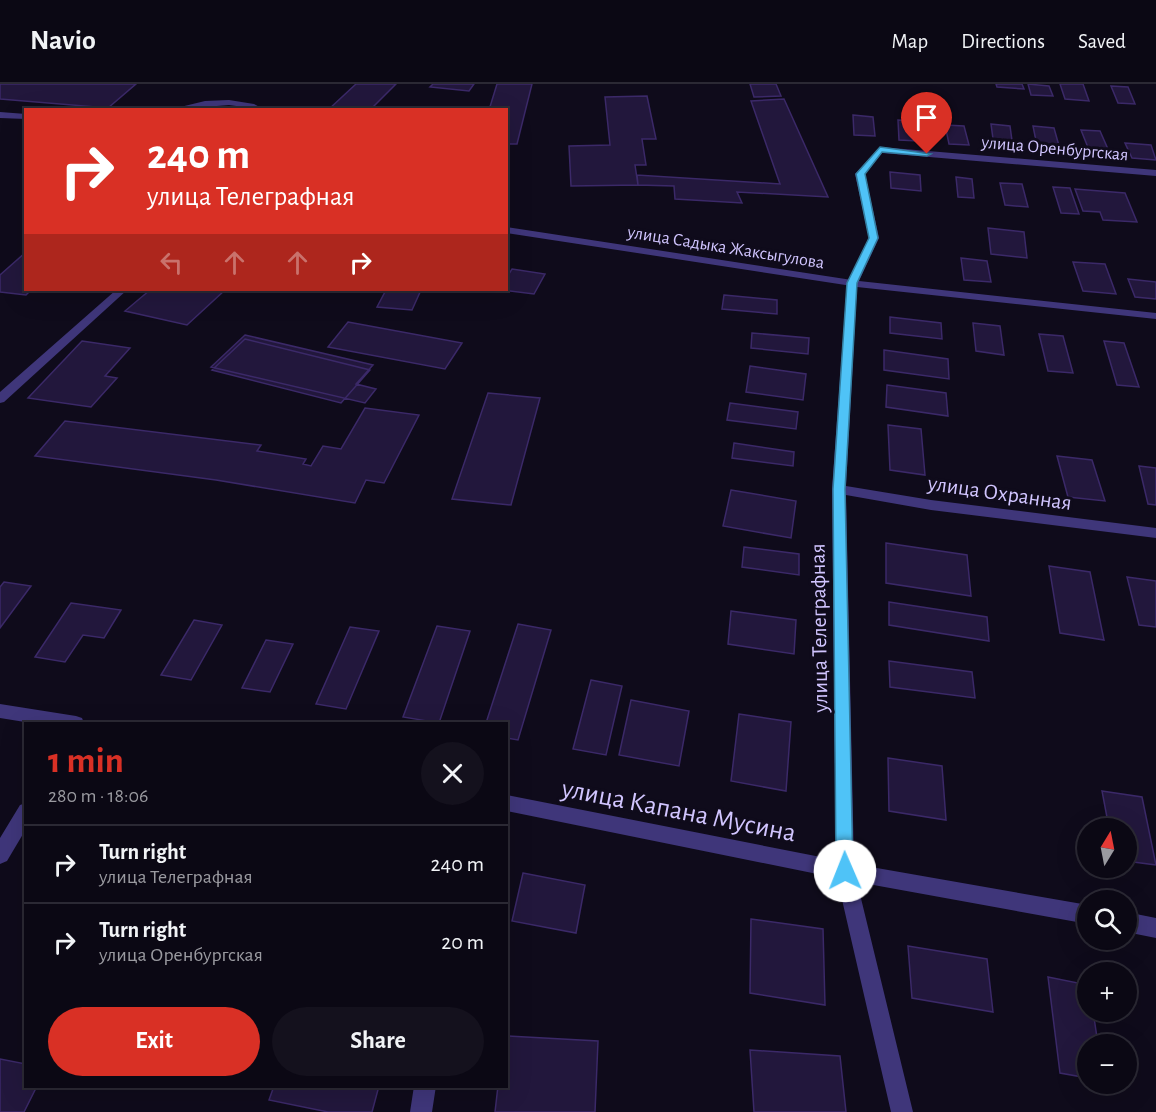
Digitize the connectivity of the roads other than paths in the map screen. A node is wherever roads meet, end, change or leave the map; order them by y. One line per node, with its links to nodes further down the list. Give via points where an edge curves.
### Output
1 (182, 108): 2 (street, via 203,104)
2 (255, 108)
3 (0, 115): 4 (street)
4 (24, 117)
5 (880, 150): 6 (street, улица Оренбургская); 8 (street, улица Телеграфная, via 861,174 874,238)
6 (1156, 173)
7 (508, 230): 8 (street, улица Садыка Жаксыгулова)
8 (852, 283): 10 (street, улица Садыка Жаксыгулова); 12 (street, улица Телеграфная)
9 (121, 291): 11 (street)
10 (1156, 316)
11 (0, 399)
12 (839, 489): 13 (street, улица Охранная, via 932,505); 19 (street, улица Телеграфная)
13 (1156, 533)
14 (0, 711): 15 (street)
15 (70, 722)
16 (508, 803): 19 (street, улица Капана Мусина)
17 (24, 814): 18 (street)
18 (0, 855)
19 (845, 871): 20 (street, улица Капана Мусина); 25 (street, улица Телеграфная)
20 (1077, 913)
21 (1137, 924): 22 (street)
22 (1156, 928)
23 (425, 1088): 24 (street)
24 (421, 1112)
25 (902, 1112)

